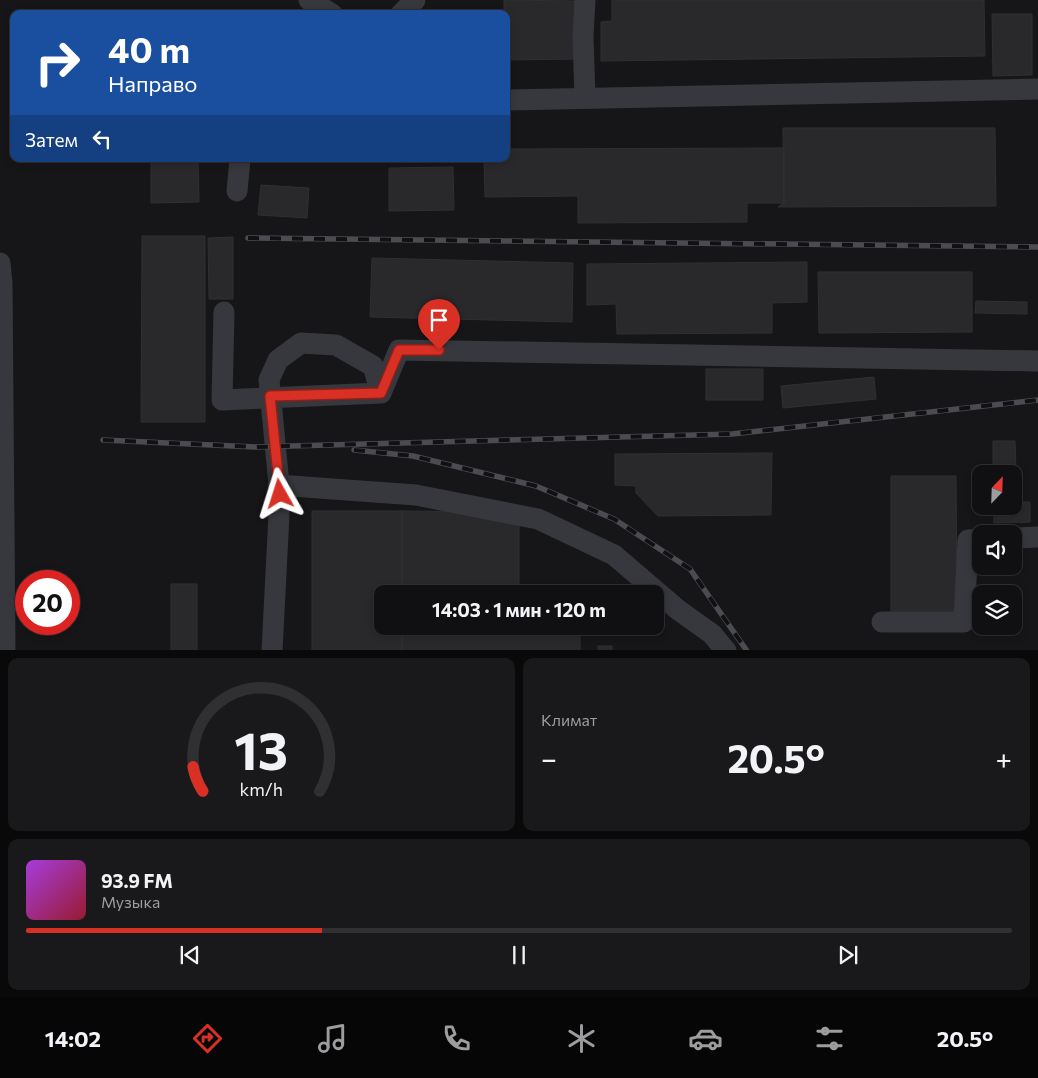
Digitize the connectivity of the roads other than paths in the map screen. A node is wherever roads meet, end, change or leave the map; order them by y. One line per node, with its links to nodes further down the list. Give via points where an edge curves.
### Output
1 (309, 0): 4 (street)
2 (415, 0): 5 (street)
3 (584, 0): 7 (street)
4 (325, 10)
5 (405, 10)
6 (1038, 89): 7 (street)
7 (585, 98): 8 (street)
8 (510, 100)
9 (240, 162): 10 (street)
10 (237, 191)
11 (0, 264): 13 (street)
12 (224, 312): 16 (street, via 222,400)
13 (1, 342): 17 (street)
14 (1038, 361): 15 (street, via 399,350)
15 (381, 393): 16 (street); 16 (street, via 373,366 336,346 301,343 278,360 269,380)
16 (270, 396): 18 (street)
17 (2, 450): 23 (street)
18 (278, 485): 24 (street); 25 (street, via 416,495 538,519 614,555 677,609 712,634)
19 (1038, 537): 20 (street)
20 (1022, 538)
21 (972, 540): 22 (street, via 968,540 964,622)
22 (882, 622)
23 (5, 650)
24 (272, 650)
25 (726, 650)

